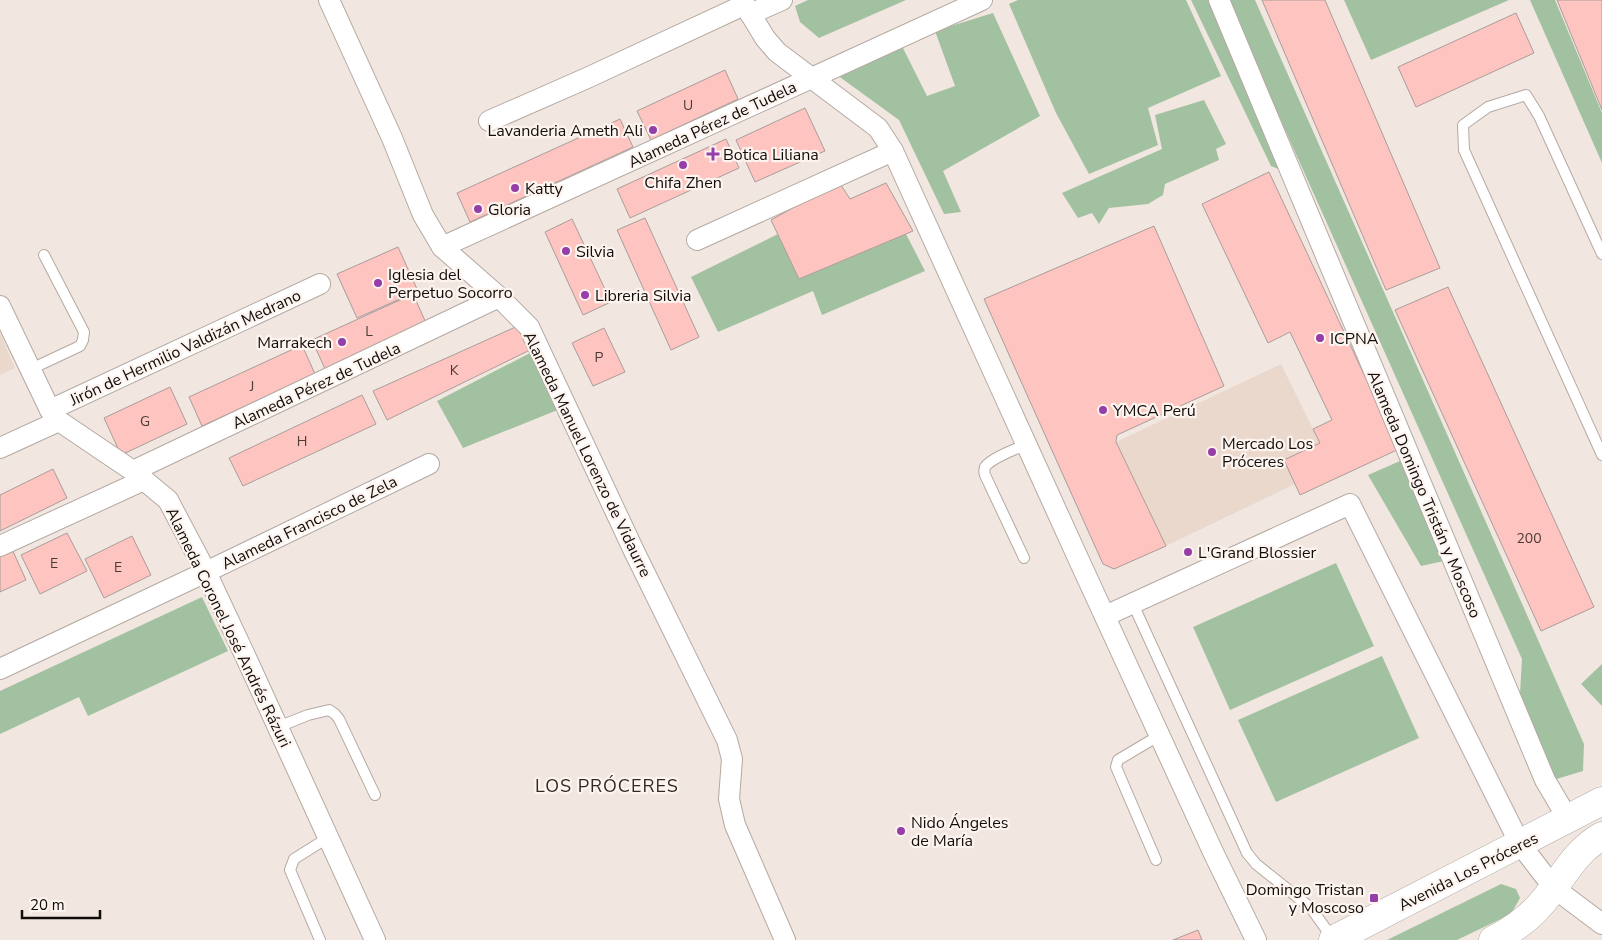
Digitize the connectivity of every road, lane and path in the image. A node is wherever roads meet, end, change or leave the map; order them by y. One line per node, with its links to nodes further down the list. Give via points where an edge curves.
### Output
1 (329, 0): 10 (street, Alameda Manuel Lorenzo de Vidaurre, via 423,215)
2 (782, 0): 5 (street)
3 (982, 0): 6 (street, Alameda Pérez de Tudela)
4 (1219, 0): 33 (street, Alameda Domingo Tristán y Moscoso, via 1545,780)
5 (745, 6): 6 (street, via 777,52); 7 (street)
6 (811, 79): 8 (street, via 878,128); 10 (street, Alameda Pérez de Tudela)
7 (489, 120)
8 (893, 151): 9 (street); 18 (street)
9 (697, 240)
10 (442, 247): 14 (street, Alameda Manuel Lorenzo de Vidaurre)
11 (1602, 254): 20 (lane, via 1539,116 1526,95 1488,107 1463,125 1464,150)
12 (44, 255): 16 (lane, via 84,332 80,346)
13 (320, 284): 17 (street, Jirón de Hermilio Valdizán Medrano)
14 (498, 297): 22 (street, Alameda Pérez de Tudela); 42 (street, Alameda Manuel Lorenzo de Vidaurre, via 529,328 727,740 732,760 729,799 735,825)
15 (0, 306): 16 (street, Alameda Coronel José Andrés Rázuri)
16 (30, 369): 17 (street, Alameda Coronel José Andrés Rázuri)
17 (55, 415): 19 (street, Jirón de Hermilio Valdizán Medrano); 22 (street, Alameda Coronel José Andrés Rázuri)
18 (1026, 444): 24 (lane, via 984,469); 27 (street)
19 (0, 448)
20 (1602, 455)
21 (429, 464): 25 (street, Alameda Francisco de Zela)
22 (138, 475): 23 (street, Alameda Pérez de Tudela); 25 (street, Alameda Coronel José Andrés Rázuri, via 168,500)
23 (0, 546)
24 (1024, 558)
25 (206, 572): 28 (street, Alameda Francisco de Zela); 29 (street, Alameda Coronel José Andrés Rázuri)
26 (1133, 604): 27 (street); 36 (street, via 1350,504); 44 (lane, via 1247,853 1311,908)
27 (1105, 616): 30 (street)
28 (0, 669)
29 (278, 727): 31 (lane, via 329,710 335,714); 35 (street, Alameda Coronel José Andrés Rázuri)
30 (1160, 735): 37 (lane, via 1118,760 1116,767); 43 (street)
31 (375, 795)
32 (1602, 802): 33 (main road, Avenida Los Próceres)
33 (1568, 819): 36 (main road, Avenida Los Próceres)
34 (1602, 836): 38 (main road, via 1582,850)
35 (329, 837): 40 (lane, via 294,858 290,870); 41 (street, Alameda Coronel José Andrés Rázuri)
36 (1520, 844): 38 (street); 44 (main road, Avenida Los Próceres)
37 (1156, 860)
38 (1554, 888): 39 (street); 45 (main road, via 1528,918)
39 (1602, 924)
40 (320, 940)
41 (375, 940)
42 (785, 940)
43 (1256, 940)
44 (1334, 940)
45 (1493, 940)

